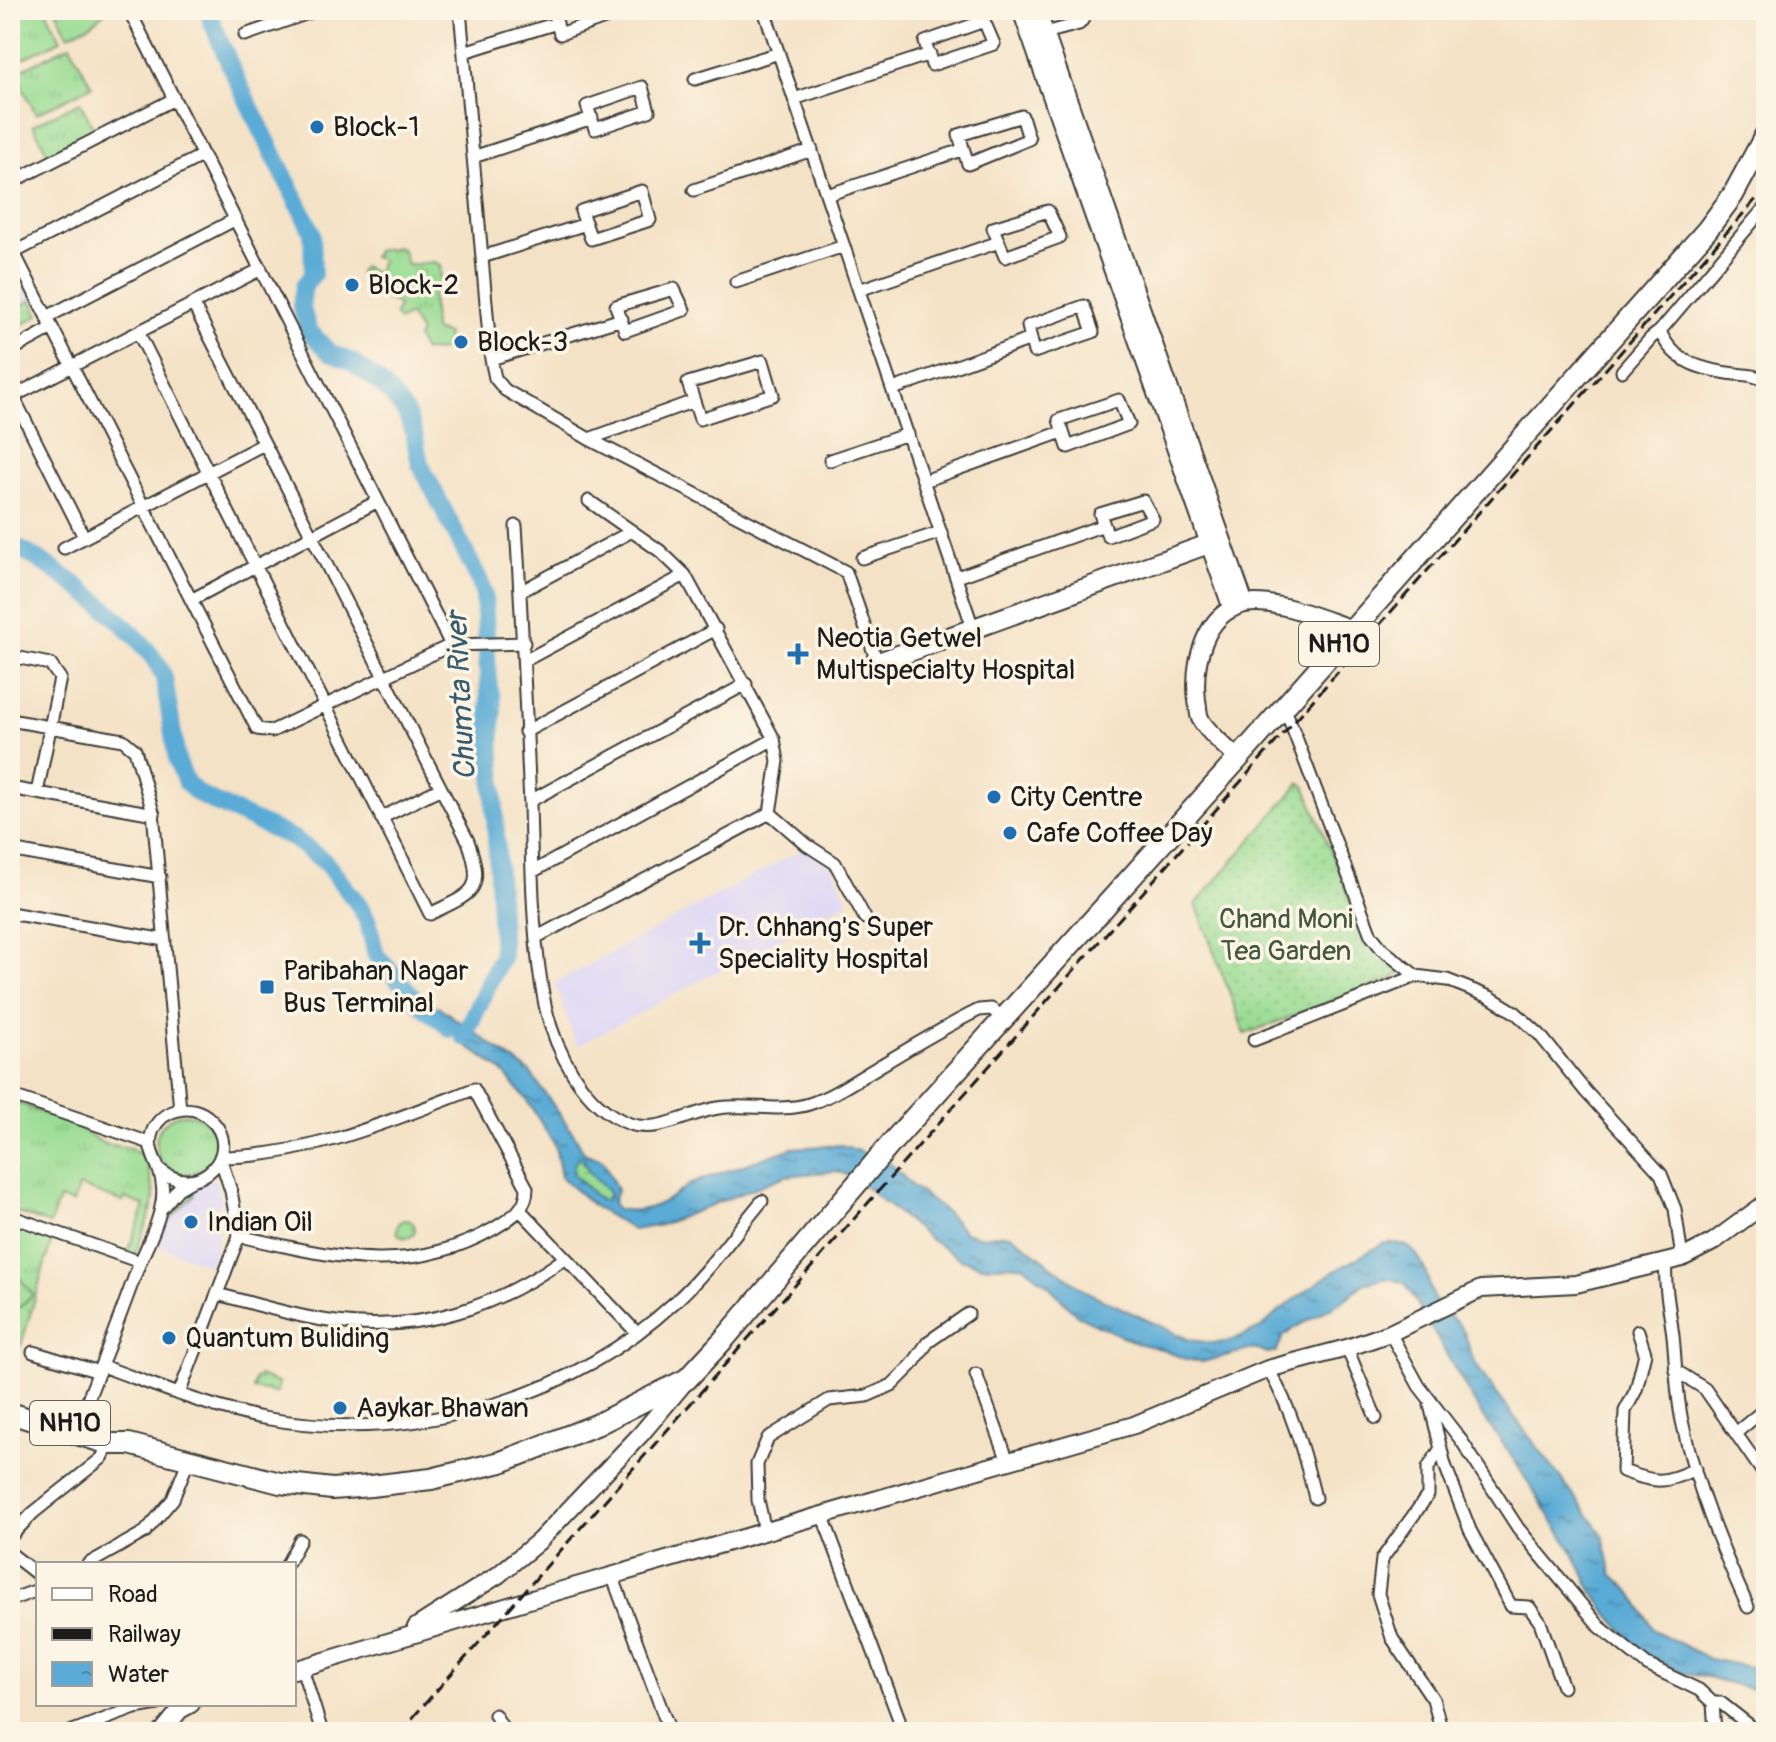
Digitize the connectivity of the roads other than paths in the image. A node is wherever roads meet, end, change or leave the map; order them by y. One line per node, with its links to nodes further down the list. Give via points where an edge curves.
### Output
1 (129, 10): 17 (street)
2 (317, 10): 12 (street)
3 (460, 10): 13 (street)
4 (553, 10): 11 (street)
5 (614, 10): 11 (street, via 616,14 560,34)
6 (764, 10): 14 (street)
7 (1021, 10): 68 (street)
8 (1061, 10): 10 (street)
9 (1082, 10): 10 (street, via 1079,24)
10 (1040, 20): 68 (street)
11 (557, 23): 13 (street)
12 (245, 35)
13 (464, 52): 24 (street)
14 (779, 53): 16 (street); 18 (street)
15 (930, 54): 15 (street, via 932,65 994,44 984,21 925,42); 18 (street)
16 (695, 79)
17 (174, 99): 23 (street); 25 (street)
18 (794, 99): 21 (street)
19 (592, 118): 19 (street, via 587,106 642,87 649,111 595,129); 24 (street)
20 (1766, 134): 79 (highway, NH10, via 1707,230)
21 (812, 150): 26 (street); 27 (street)
22 (962, 150): 22 (street, via 959,135 1022,116 1029,139 968,164); 27 (street)
23 (203, 155): 29 (street); 33 (street)
24 (473, 157): 34 (street)
25 (10, 183)
26 (694, 190)
27 (827, 195): 32 (street)
28 (1766, 206): 41 (street)
29 (236, 219): 35 (street); 40 (street)
30 (586, 224): 30 (street, via 591,239 650,220 642,191 581,211); 34 (street)
31 (999, 242): 31 (street, via 1005,257 1060,237 1048,211 993,228); 37 (street)
32 (844, 246): 36 (street); 37 (street)
33 (11, 250): 40 (street)
34 (482, 257): 45 (street)
35 (261, 269): 38 (street); 59 (street)
36 (736, 282)
37 (859, 290): 49 (street)
38 (193, 304): 42 (street); 55 (street)
39 (622, 319): 39 (street, via 625,331 684,310 674,289 616,306); 45 (street)
40 (50, 322): 44 (street); 46 (street)
41 (1660, 331): 47 (street); 48 (street, via 1681,359 1714,372)
42 (138, 332): 46 (street); 57 (street)
43 (1031, 339): 43 (street, via 1034,352 1093,332 1084,306 1028,326); 49 (street)
44 (10, 351)
45 (491, 359): 54 (street, via 501,386)
46 (72, 366): 50 (street); 61 (street)
47 (1622, 371)
48 (1766, 381)
49 (893, 389): 53 (street)
50 (11, 397): 67 (street)
51 (694, 401): 51 (street, via 700,419 773,395 763,361 688,383); 54 (street)
52 (1062, 432): 52 (street, via 1068,447 1129,424 1119,400 1059,420); 58 (street)
53 (908, 434): 56 (street); 58 (street)
54 (589, 439): 78 (street, via 846,572 876,659 871,661 874,668)
55 (264, 444): 57 (street); 66 (street)
56 (830, 460)
57 (209, 473): 61 (street); 71 (street)
58 (924, 481): 65 (street)
59 (378, 501): 66 (street); 81 (street)
60 (589, 501): 64 (street)
61 (143, 507): 67 (street); 75 (street)
62 (1104, 525): 73 (street)
63 (516, 526): 74 (street)
64 (632, 531): 72 (street); 74 (street)
65 (941, 532): 70 (street); 73 (street)
66 (311, 536): 71 (street); 84 (street)
67 (84, 537): 69 (street)
68 (1216, 542): 76 (street); 78 (street)
69 (64, 548)
70 (862, 558)
71 (255, 566): 75 (street); 86 (street)
72 (685, 575): 77 (street); 83 (street)
73 (957, 577): 78 (street)
74 (520, 592): 80 (street)
75 (191, 600): 86 (street, via 257,729 272,731)
76 (1239, 607): 79 (street, via 1261,604); 92 (street, via 1208,634 1195,676 1200,720)
77 (716, 629): 85 (street); 90 (street)
78 (973, 629)
79 (1353, 629): 87 (highway, NH10)
80 (524, 643): 81 (street); 83 (street)
81 (451, 645): 84 (street)
82 (10, 656): 89 (street, via 50,664 58,672)
83 (524, 661): 90 (street)
84 (383, 677): 86 (street); 94 (street)
85 (746, 684): 91 (street); 96 (street)
86 (325, 704): 99 (street)
87 (1284, 706): 92 (highway, NH10); 107 (street, via 1366,927 1382,949)
88 (10, 720): 89 (street)
89 (51, 727): 95 (street); 98 (street, via 128,741 138,757)
90 (525, 732): 96 (street)
91 (774, 739): 97 (street, via 778,761); 101 (street)
92 (1238, 759): 108 (highway, NH10)
93 (10, 788): 95 (street)
94 (439, 789): 99 (street); 99 (street, via 468,841 475,881 470,893 430,914)
95 (37, 793): 98 (street)
96 (530, 801): 101 (street)
97 (770, 813): 104 (street, via 832,859); 105 (street)
98 (154, 814): 102 (street)
99 (381, 818)
100 (10, 850): 102 (street)
101 (532, 872): 105 (street)
102 (160, 877): 106 (street)
103 (10, 913): 106 (street)
104 (865, 918)
105 (537, 937): 108 (street, via 545,1004 575,1077 592,1098 632,1125 650,1126 717,1108 806,1105 979,1010 991,1009)
106 (165, 940): 111 (street)
107 (1416, 976): 109 (street); 123 (street, via 1490,997 1539,1034 1661,1174 1675,1209)
108 (1005, 1018): 136 (highway, NH10)
109 (1254, 1040)
110 (10, 1095): 112 (street)
111 (180, 1110): 112 (street, via 161,1119); 113 (street, via 200,1112 216,1125)
112 (150, 1143): 114 (street)
113 (220, 1157): 115 (street, via 206,1175); 119 (street, via 317,1144 474,1089 526,1183); 121 (street)
114 (159, 1169): 115 (street, via 174,1179); 118 (street)
115 (193, 1180): 118 (street)
116 (762, 1201): 128 (street, via 678,1300)
117 (1766, 1203): 123 (street, via 1713,1242)
118 (161, 1208): 124 (street)
119 (520, 1210): 121 (street, via 472,1240 405,1259 340,1258); 122 (street)
120 (10, 1216): 124 (street)
121 (239, 1236): 125 (street)
122 (565, 1258): 125 (street, via 493,1300 416,1322 337,1322); 128 (street)
123 (1674, 1260): 129 (street, via 1576,1284 1481,1289); 134 (street, via 1664,1288)
124 (140, 1262): 132 (street)
125 (217, 1294): 137 (street)
126 (968, 1314): 153 (street, via 928,1342 892,1385 867,1396 829,1400 768,1438 757,1464)
127 (1638, 1331): 149 (street, via 1645,1353 1625,1411 1623,1471 1671,1481)
128 (637, 1333): 137 (street, via 592,1362 520,1396 418,1421 341,1426 290,1422)
129 (1390, 1333): 130 (street); 138 (street)
130 (1347, 1348): 133 (street); 142 (street)
131 (33, 1352): 132 (street)
132 (100, 1369): 137 (street); 143 (street)
133 (1268, 1369): 148 (street, via 1134,1425); 151 (street, via 1302,1446)
134 (1675, 1370): 144 (street, via 1705,1389); 149 (street)
135 (976, 1374): 148 (street)
136 (687, 1379): 147 (highway, NH10, via 543,1446 431,1479 332,1489 280,1483); 164 (street, via 539,1541 498,1575)
137 (179, 1394)
138 (1428, 1398): 146 (street); 167 (street, via 1518,1528 1600,1627 1647,1665 1699,1690)
139 (10, 1404): 143 (highway, NH10)
140 (1766, 1408): 144 (street)
141 (10, 1413): 145 (highway)
142 (1376, 1418)
143 (78, 1425): 145 (highway, NH10, via 121,1438)
144 (1737, 1432): 150 (street)
145 (119, 1444): 147 (highway, NH10); 154 (street)
146 (1441, 1448): 166 (street, via 1470,1530 1511,1606 1529,1607 1540,1622); 179 (street, via 1428,1468 1428,1495 1382,1559 1378,1594 1392,1638 1433,1699)
147 (188, 1461): 157 (street, via 173,1499 145,1532)
148 (1008, 1461): 152 (street)
149 (1695, 1469): 163 (street)
150 (1766, 1477)
151 (1315, 1498)
152 (822, 1514): 153 (street); 172 (street)
153 (765, 1531): 160 (street)
154 (10, 1537)
155 (300, 1540): 158 (street)
156 (10, 1553): 159 (street)
157 (92, 1562)
158 (288, 1562)
159 (36, 1573)
160 (612, 1575): 164 (street); 173 (street)
161 (36, 1591): 162 (street)
162 (10, 1600)
163 (1748, 1607)
164 (398, 1639): 165 (street)
165 (298, 1669): 176 (street)
166 (1563, 1687)
167 (1713, 1703): 180 (street); 181 (street, via 1721,1703)
168 (142, 1706): 170 (street)
169 (187, 1706): 175 (street)
170 (117, 1709): 174 (street)
171 (495, 1715): 177 (street)
172 (899, 1719)
173 (670, 1729): 178 (street)
174 (70, 1732)
175 (162, 1732)
176 (322, 1732)
177 (505, 1732)
178 (656, 1732)
179 (1442, 1732)
180 (1715, 1732)
181 (1758, 1732)

